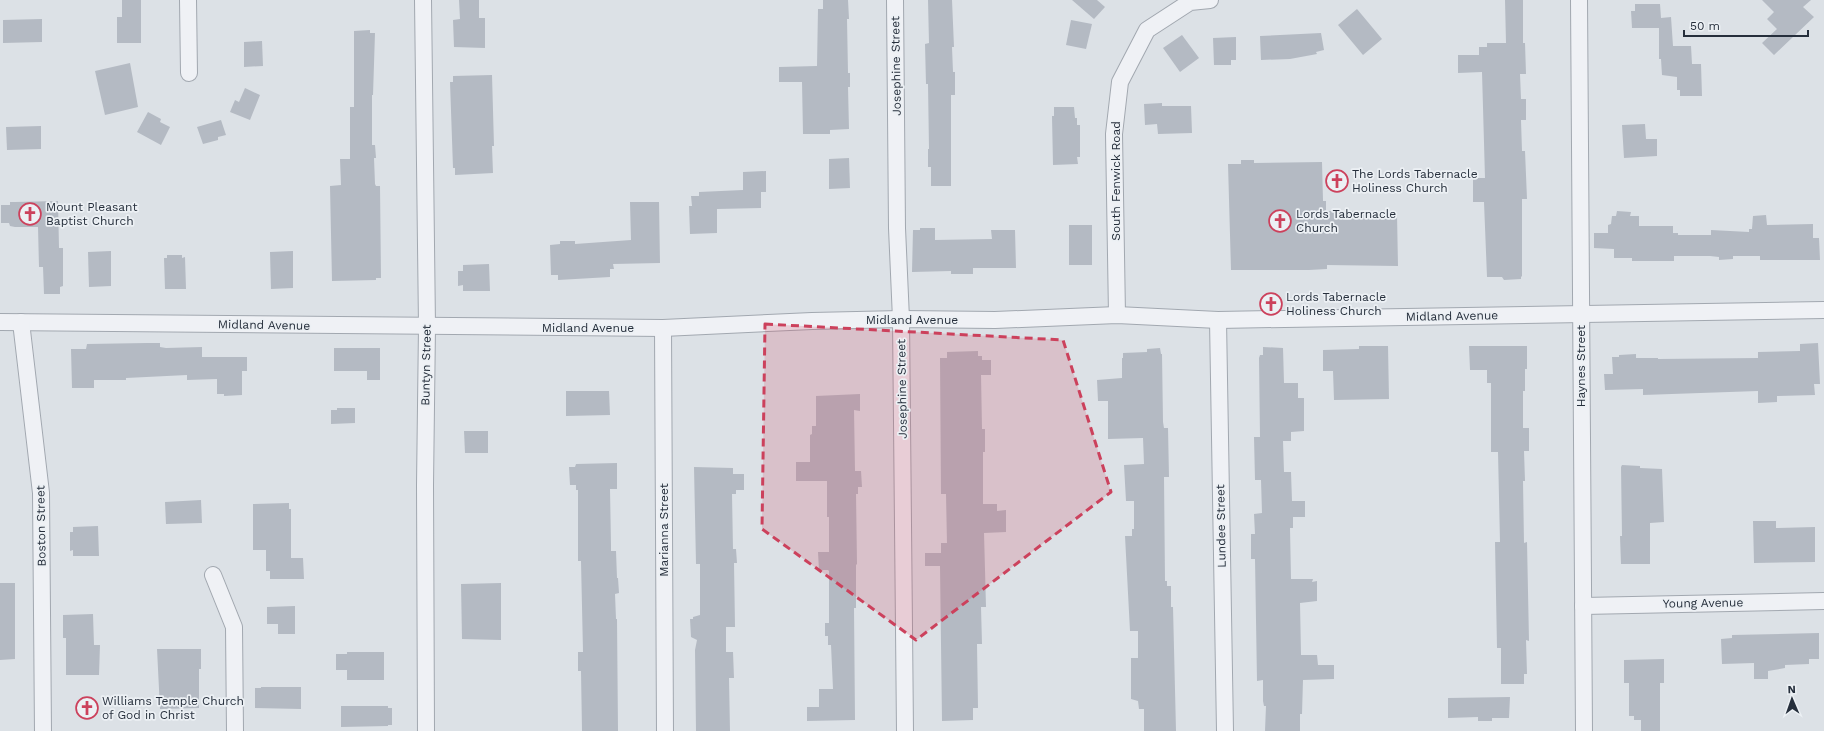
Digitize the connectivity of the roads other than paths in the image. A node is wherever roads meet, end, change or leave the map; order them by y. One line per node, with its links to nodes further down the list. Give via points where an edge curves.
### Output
1 (188, 0): 6 (street)
2 (422, 0): 14 (street, Buntyn Street)
3 (895, 0): 10 (street, Josephine Street, via 897,228)
4 (1210, 0): 9 (street, South Fenwick Road, via 1190,2 1147,30 1120,82 1114,134)
5 (1579, 0): 8 (street, Haynes Street)
6 (189, 72)
7 (1824, 310): 8 (street, Midland Avenue)
8 (1581, 313): 11 (street, Midland Avenue); 18 (street, Haynes Street)
9 (1117, 315): 10 (street, Midland Avenue, via 995,320); 11 (street, Midland Avenue)
10 (902, 319): 15 (street, Midland Avenue); 23 (street, Josephine Street)
11 (1218, 320): 24 (street, Lundee Street)
12 (0, 322): 13 (street, Midland Avenue)
13 (21, 322): 14 (street, Midland Avenue); 19 (street, Boston Street, via 41,493)
14 (427, 326): 15 (street, Midland Avenue); 21 (street, Buntyn Street)
15 (663, 328): 22 (street, Marianna Street)
16 (213, 576): 20 (street, via 234,627)
17 (1824, 601): 18 (street, Young Avenue)
18 (1583, 606): 25 (street, Haynes Street)
19 (43, 731)
20 (235, 731)
21 (426, 731)
22 (665, 731)
23 (905, 731)
24 (1225, 731)
25 (1584, 731)

